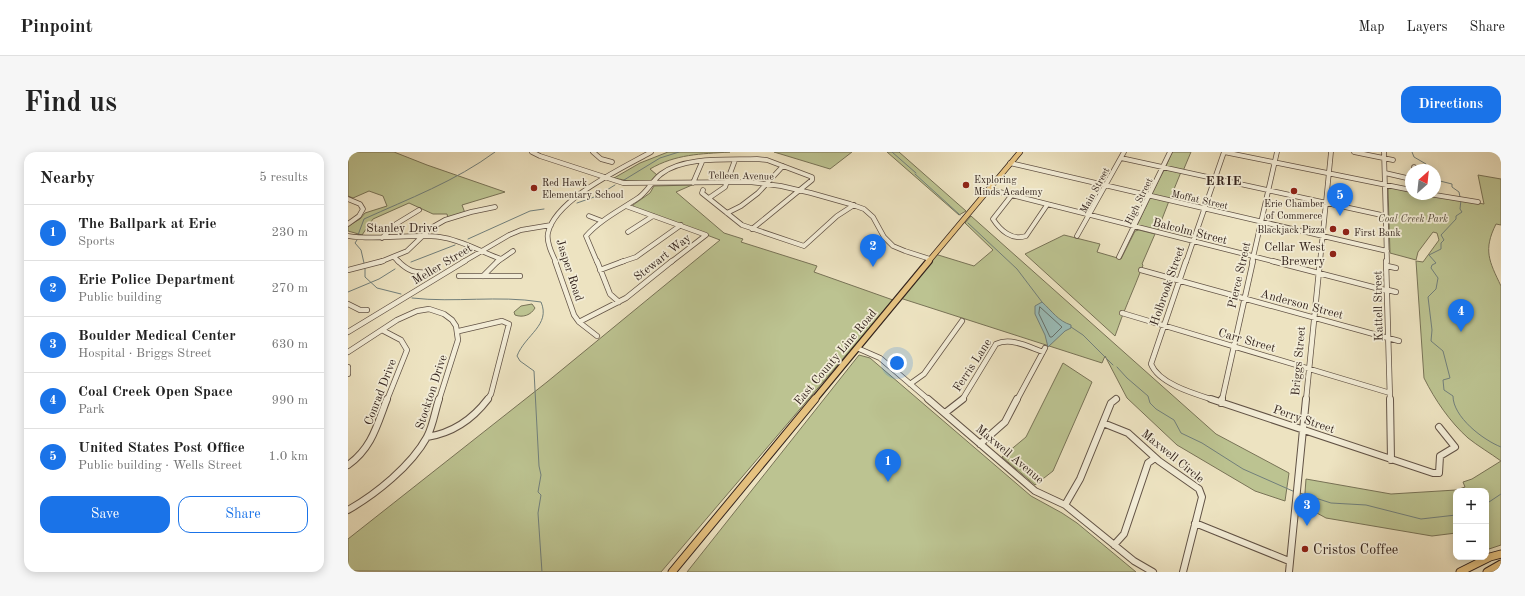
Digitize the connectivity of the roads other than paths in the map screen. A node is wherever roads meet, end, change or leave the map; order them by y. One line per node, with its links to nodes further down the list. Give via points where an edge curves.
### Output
1 (532, 152): 14 (street, Telleen Avenue)
2 (543, 152): 14 (street)
3 (593, 152): 19 (street, via 601,159)
4 (646, 152): 27 (street)
5 (651, 152): 27 (street)
6 (1124, 152): 15 (street, Main Street)
7 (1170, 152): 24 (street, High Street)
8 (1224, 152): 21 (street); 29 (street, Holbrook Street)
9 (1277, 152): 21 (street, Pierce Street)
10 (1331, 152): 26 (street, Briggs Street)
11 (1354, 152): 16 (street)
12 (1384, 152): 16 (street, Kattell Street)
13 (1018, 154): 22 (main road, East County Line Road)
14 (537, 155): 27 (street, Telleen Avenue)
15 (1121, 158): 24 (street); 34 (street, Main Street)
16 (1384, 158): 18 (street); 25 (street, Kattell Street)
17 (735, 160): 20 (street); 23 (street, via 761,159); 31 (street)
18 (1393, 160)
19 (612, 162)
20 (702, 162): 30 (street); 33 (street, via 671,168)
21 (1275, 162): 26 (street); 40 (street, Pierce Street)
22 (1010, 163): 34 (street, Moffat Street); 36 (main road, East County Line Road)
23 (784, 166): 32 (street); 39 (street, via 812,176 812,180)
24 (1163, 167): 29 (street); 41 (street, High Street)
25 (1385, 173): 28 (street); 35 (street, Kattell Street)
26 (1328, 174): 35 (street); 47 (street, Briggs Street)
27 (605, 178): 33 (street, Telleen Avenue, via 623,183); 62 (street, Jasper Road, via 569,202)
28 (1405, 178)
29 (1215, 179): 40 (street); 52 (street, Holbrook Street)
30 (693, 183): 31 (street, Telleen Avenue); 33 (street, Telleen Avenue)
31 (727, 183): 32 (street, Telleen Avenue); 44 (street, via 722,190)
32 (768, 183): 39 (street, Telleen Avenue); 54 (street, via 741,206)
33 (651, 184): 50 (street, via 644,194)
34 (1106, 185): 41 (street, Moffat Street); 57 (street, Main Street)
35 (1385, 185): 37 (street); 58 (street, Kattell Street)
36 (988, 189): 42 (street, Balcolm Street); 80 (main road, East County Line Road)
37 (1405, 189)
38 (703, 190): 44 (street)
39 (800, 190): 48 (street, Telleen Avenue); 65 (street)
40 (1269, 190): 47 (street); 60 (street, Pierce Street)
41 (1149, 195): 52 (street, Moffat Street); 64 (street, High Street)
42 (1011, 196): 49 (street, Balcolm Street); 49 (street, via 993,219 1016,238 1026,236)
43 (1441, 196): 46 (street)
44 (709, 198): 54 (street)
45 (348, 199): 61 (street, via 360,204 363,209 359,216)
46 (1478, 202)
47 (1325, 203): 58 (street); 70 (street, Briggs Street)
48 (854, 205): 65 (street, via 837,216 804,246); 80 (street, Telleen Avenue, via 866,210 874,218 890,242 904,251)
49 (1047, 205): 57 (street, Balcolm Street)
50 (626, 206): 56 (street, Stewart Way); 59 (street)
51 (496, 207): 68 (street, via 444,221)
52 (1204, 208): 60 (street, Moffat Street); 72 (street, Holbrook Street)
53 (419, 210): 71 (street, via 396,224)
54 (728, 213): 65 (street, via 738,223)
55 (589, 216): 59 (street)
56 (653, 216): 63 (street, Stewart Way); 66 (street)
57 (1089, 216): 64 (street, Balcolm Street); 69 (street, Main Street)
58 (1386, 216): 75 (street, Kattell Street)
59 (602, 221): 84 (street, via 586,236)
60 (1262, 222): 70 (street, Moffat Street); 78 (street, Pierce Street)
61 (348, 224)
62 (551, 225): 74 (street, Meller Street, via 515,232); 103 (street, Jasper Road, via 548,234 549,244 571,307)
63 (681, 225): 84 (street, via 636,256); 95 (street, Stewart Way, via 706,235)
64 (1134, 227): 72 (street, Balcolm Street); 77 (street, High Street)
65 (752, 229)
66 (628, 232)
67 (348, 236): 71 (street, Stanley Drive)
68 (423, 236): 71 (street, Stanley Drive); 74 (street, Stanley Drive, via 446,238); 76 (street, via 412,248)
69 (1077, 236)
70 (1322, 236): 75 (street, Moffat Street); 87 (street, Briggs Street)
71 (382, 238)
72 (1193, 242): 78 (street, Balcolm Street); 91 (street, Holbrook Street)
73 (513, 251): 79 (street)
74 (482, 252): 79 (street, Stanley Drive); 107 (street, Meller Street)
75 (1387, 252): 81 (street, Kattell Street)
76 (394, 257): 83 (street); 86 (street, via 409,272)
77 (1119, 257)
78 (1254, 257): 87 (street, Balcolm Street); 94 (street, Pierce Street)
79 (501, 259): 89 (street)
80 (930, 259): 112 (main road, East County Line Road)
81 (1387, 266): 82 (street); 92 (street, Kattell Street)
82 (1396, 268)
83 (348, 270)
84 (600, 270): 95 (street, via 610,294)
85 (1141, 270): 91 (street, Anderson Street)
86 (429, 272)
87 (1318, 274): 92 (street, Balcolm Street); 101 (street, Briggs Street)
88 (459, 276): 89 (street)
89 (483, 276): 90 (street)
90 (520, 276)
91 (1180, 281): 94 (street, Anderson Street); 104 (street, Holbrook Street)
92 (1388, 291): 93 (street, Balcolm Street); 109 (street, Kattell Street)
93 (1396, 292)
94 (1244, 299): 101 (street, Anderson Street); 111 (street, Pierce Street)
95 (619, 302): 103 (street)
96 (348, 304): 97 (street)
97 (353, 307): 98 (street); 99 (street)
98 (348, 310)
99 (367, 310)
100 (1122, 313): 104 (street, Carr Street)
101 (1314, 318): 109 (street, Anderson Street); 115 (street, Briggs Street)
102 (962, 321): 118 (street, via 924,374)
103 (579, 322): 108 (street, Jasper Road)
104 (1164, 326): 111 (street, Carr Street); 117 (street, Holbrook Street, via 1151,364)
105 (382, 330): 106 (street, via 425,309 440,311 451,318); 113 (street); 130 (street, Conrad Drive, via 403,341 407,350 370,443 358,458)
106 (459, 330): 126 (street, Stockton Drive); 126 (street, via 502,321 509,324 487,401 476,413 450,432)
107 (348, 332)
108 (597, 336)
109 (1388, 338): 110 (street, Anderson Street); 119 (street, Kattell Street)
110 (1399, 341)
111 (1234, 346): 115 (street, Carr Street); 121 (street, Pierce Street)
112 (857, 348): 118 (street, Maxwell Avenue, via 880,358); 138 (main road, East County Line Road)
113 (348, 352)
114 (348, 367): 116 (street)
115 (1308, 368): 119 (street, Carr Street); 125 (street, Briggs Street)
116 (348, 374)
117 (1162, 377): 121 (street, Perry Street, via 1175,388)
118 (910, 384): 122 (street, Maxwell Avenue)
119 (1390, 393): 129 (street, Kattell Street)
120 (1116, 399): 123 (street, via 1111,403)
121 (1221, 403): 125 (street, Perry Street)
122 (945, 414): 127 (street, Maxwell Avenue); 127 (street, Ferris Lane, via 962,400 1000,340 1044,350 1005,422)
123 (1103, 423): 128 (street, Maxwell Circle, via 1128,433); 131 (street, via 1080,479)
124 (1440, 428): 129 (street, Perry Street, via 1454,443 1455,448 1440,456 1439,473)
125 (1303, 430): 129 (street, Perry Street); 136 (street, Briggs Street)
126 (427, 437): 132 (street, Stockton Drive, via 412,459 396,475)
127 (980, 444): 131 (street, Maxwell Avenue, via 1036,491)
128 (1155, 458): 133 (street, Maxwell Circle, via 1199,489 1202,496); 134 (street, via 1146,468 1124,534)
129 (1391, 460)
130 (348, 465)
131 (1065, 505): 134 (street, Maxwell Avenue)
132 (348, 510)
133 (1195, 523): 136 (street); 140 (street)
134 (1114, 545): 139 (street, Maxwell Avenue, via 1134,561)
135 (1501, 554): 142 (main road)
136 (1289, 561): 141 (street, Briggs Street)
137 (1501, 564): 143 (main road)
138 (672, 572)
139 (1154, 572)
140 (1183, 572)
141 (1289, 572)
142 (1460, 572)
143 (1487, 572)

